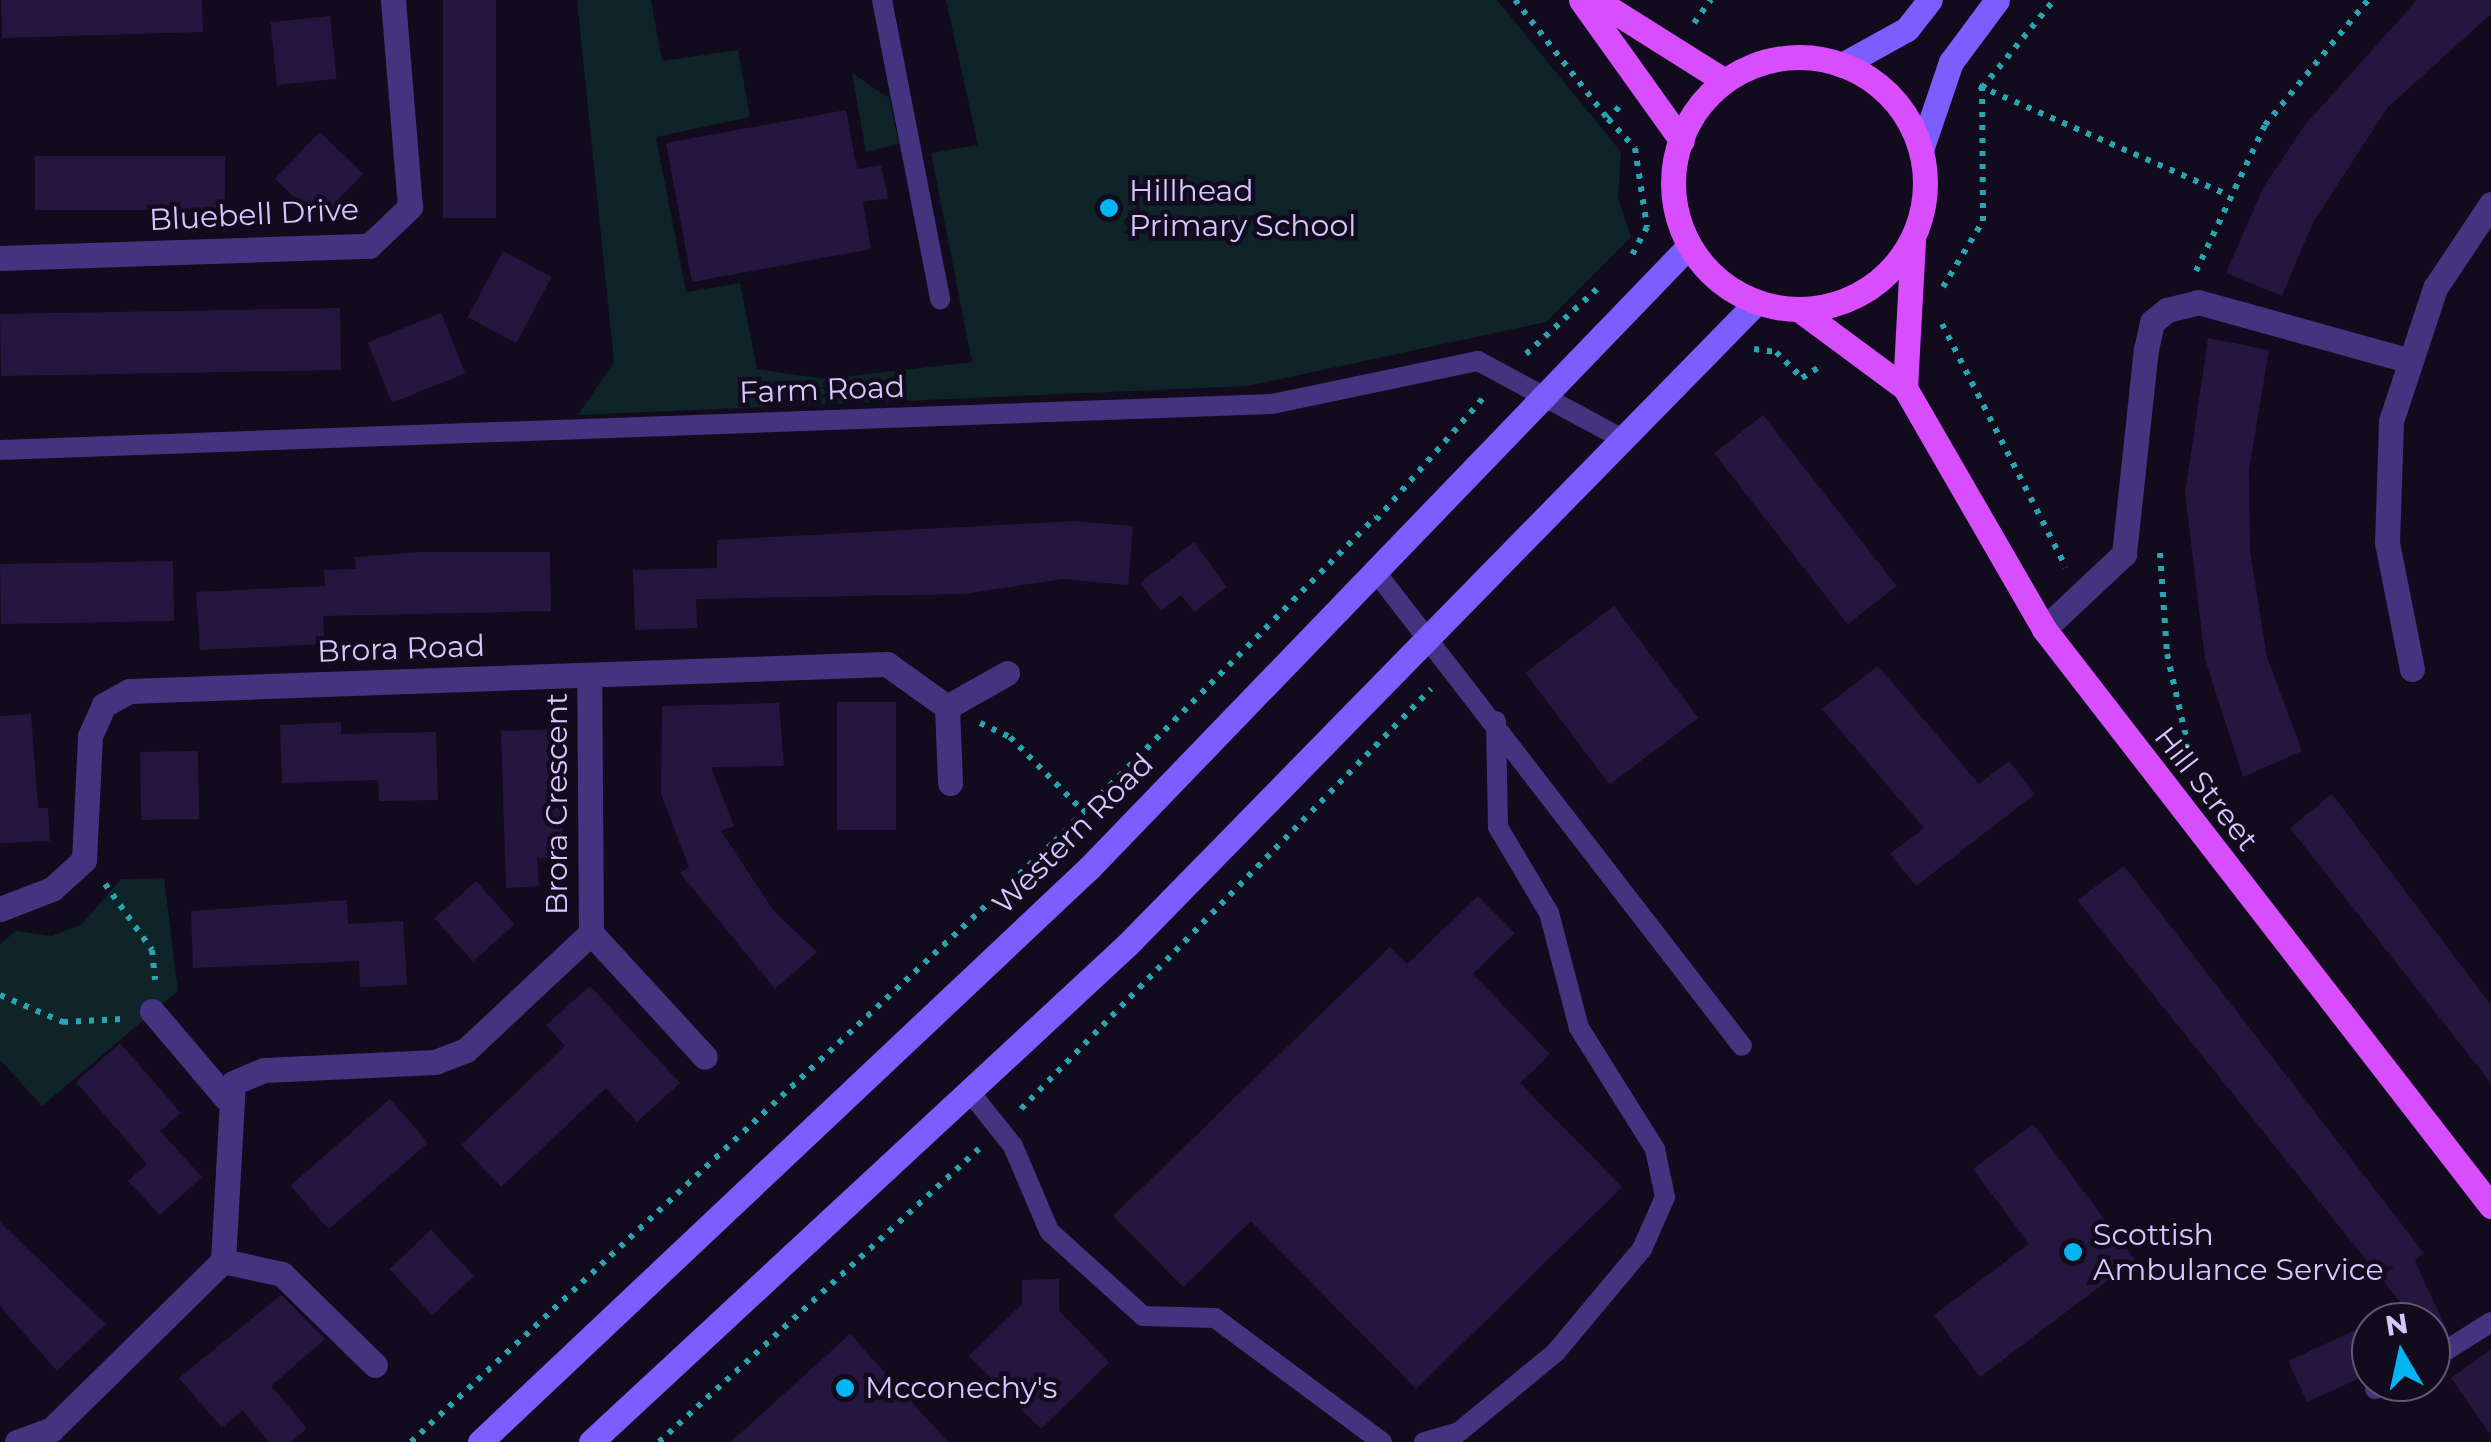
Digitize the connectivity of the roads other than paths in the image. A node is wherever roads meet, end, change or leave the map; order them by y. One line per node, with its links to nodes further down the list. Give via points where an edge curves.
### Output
1 (393, 0): 14 (street, Bluebell Drive, via 410,208 369,246)
2 (882, 0): 15 (lane)
3 (1582, 0): 9 (main road)
4 (1596, 0): 8 (main road)
5 (1930, 0): 7 (main road, via 1907,29)
6 (1997, 0): 10 (main road, via 1951,62)
7 (1842, 65): 8 (main road, via 1780,57); 10 (main road, via 1901,106)
8 (1723, 80): 9 (main road)
9 (1682, 141): 13 (main road, via 1673,205)
10 (1922, 147): 12 (main road, via 1926,190)
11 (2491, 204): 18 (street, via 2435,288)
12 (1913, 240): 17 (main road, via 1887,276 1844,302); 19 (main road)
13 (1688, 247): 16 (main road, via 1718,282); 20 (main road, Western Road)
14 (0, 258)
15 (940, 299)
16 (1756, 303): 17 (main road); 21 (main road)
17 (1801, 311): 19 (main road, Hill Street)
18 (2407, 360): 24 (street, via 2181,305 2152,322 2124,554); 26 (street, via 2385,498)
19 (1905, 388): 24 (main road, Hill Street)
20 (1546, 394): 21 (lane, Farm Road); 22 (lane, Farm Road, via 1478,361 1272,404); 23 (main road, Western Road)
21 (1623, 439): 25 (main road)
22 (0, 450)
23 (1375, 572): 25 (lane); 45 (main road, Western Road, via 1089,868)
24 (2044, 629): 39 (main road, Hill Street)
25 (1431, 636): 30 (lane); 37 (main road)
26 (2412, 670)
27 (1007, 673): 29 (street)
28 (589, 675): 29 (street, Brora Road, via 887,664); 32 (street, Brora Road, via 128,691 104,705 90,736 84,860 52,889); 33 (street, Brora Crescent)
29 (947, 707): 31 (street)
30 (1496, 721): 35 (lane); 48 (lane, via 1498,827 1549,913 1579,1028 1655,1149 1665,1197 1642,1249 1555,1353 1460,1432)
31 (950, 782)
32 (0, 909)
33 (591, 933): 36 (street, Brora Crescent); 38 (street, Brora Crescent, via 466,1050 435,1062 264,1070 233,1083)
34 (152, 1011): 38 (street)
35 (1742, 1046)
36 (705, 1057)
37 (969, 1092): 46 (main road); 47 (lane, via 1013,1146 1049,1230 1143,1316 1215,1318)
38 (225, 1097): 40 (street)
39 (2491, 1206)
40 (222, 1261): 43 (street, via 282,1274); 44 (street, via 52,1429)
41 (2491, 1322): 42 (lane)
42 (2451, 1347)
43 (375, 1365)
44 (12, 1436)
45 (480, 1442)
46 (590, 1442)
47 (1382, 1442)
48 (1424, 1442)

